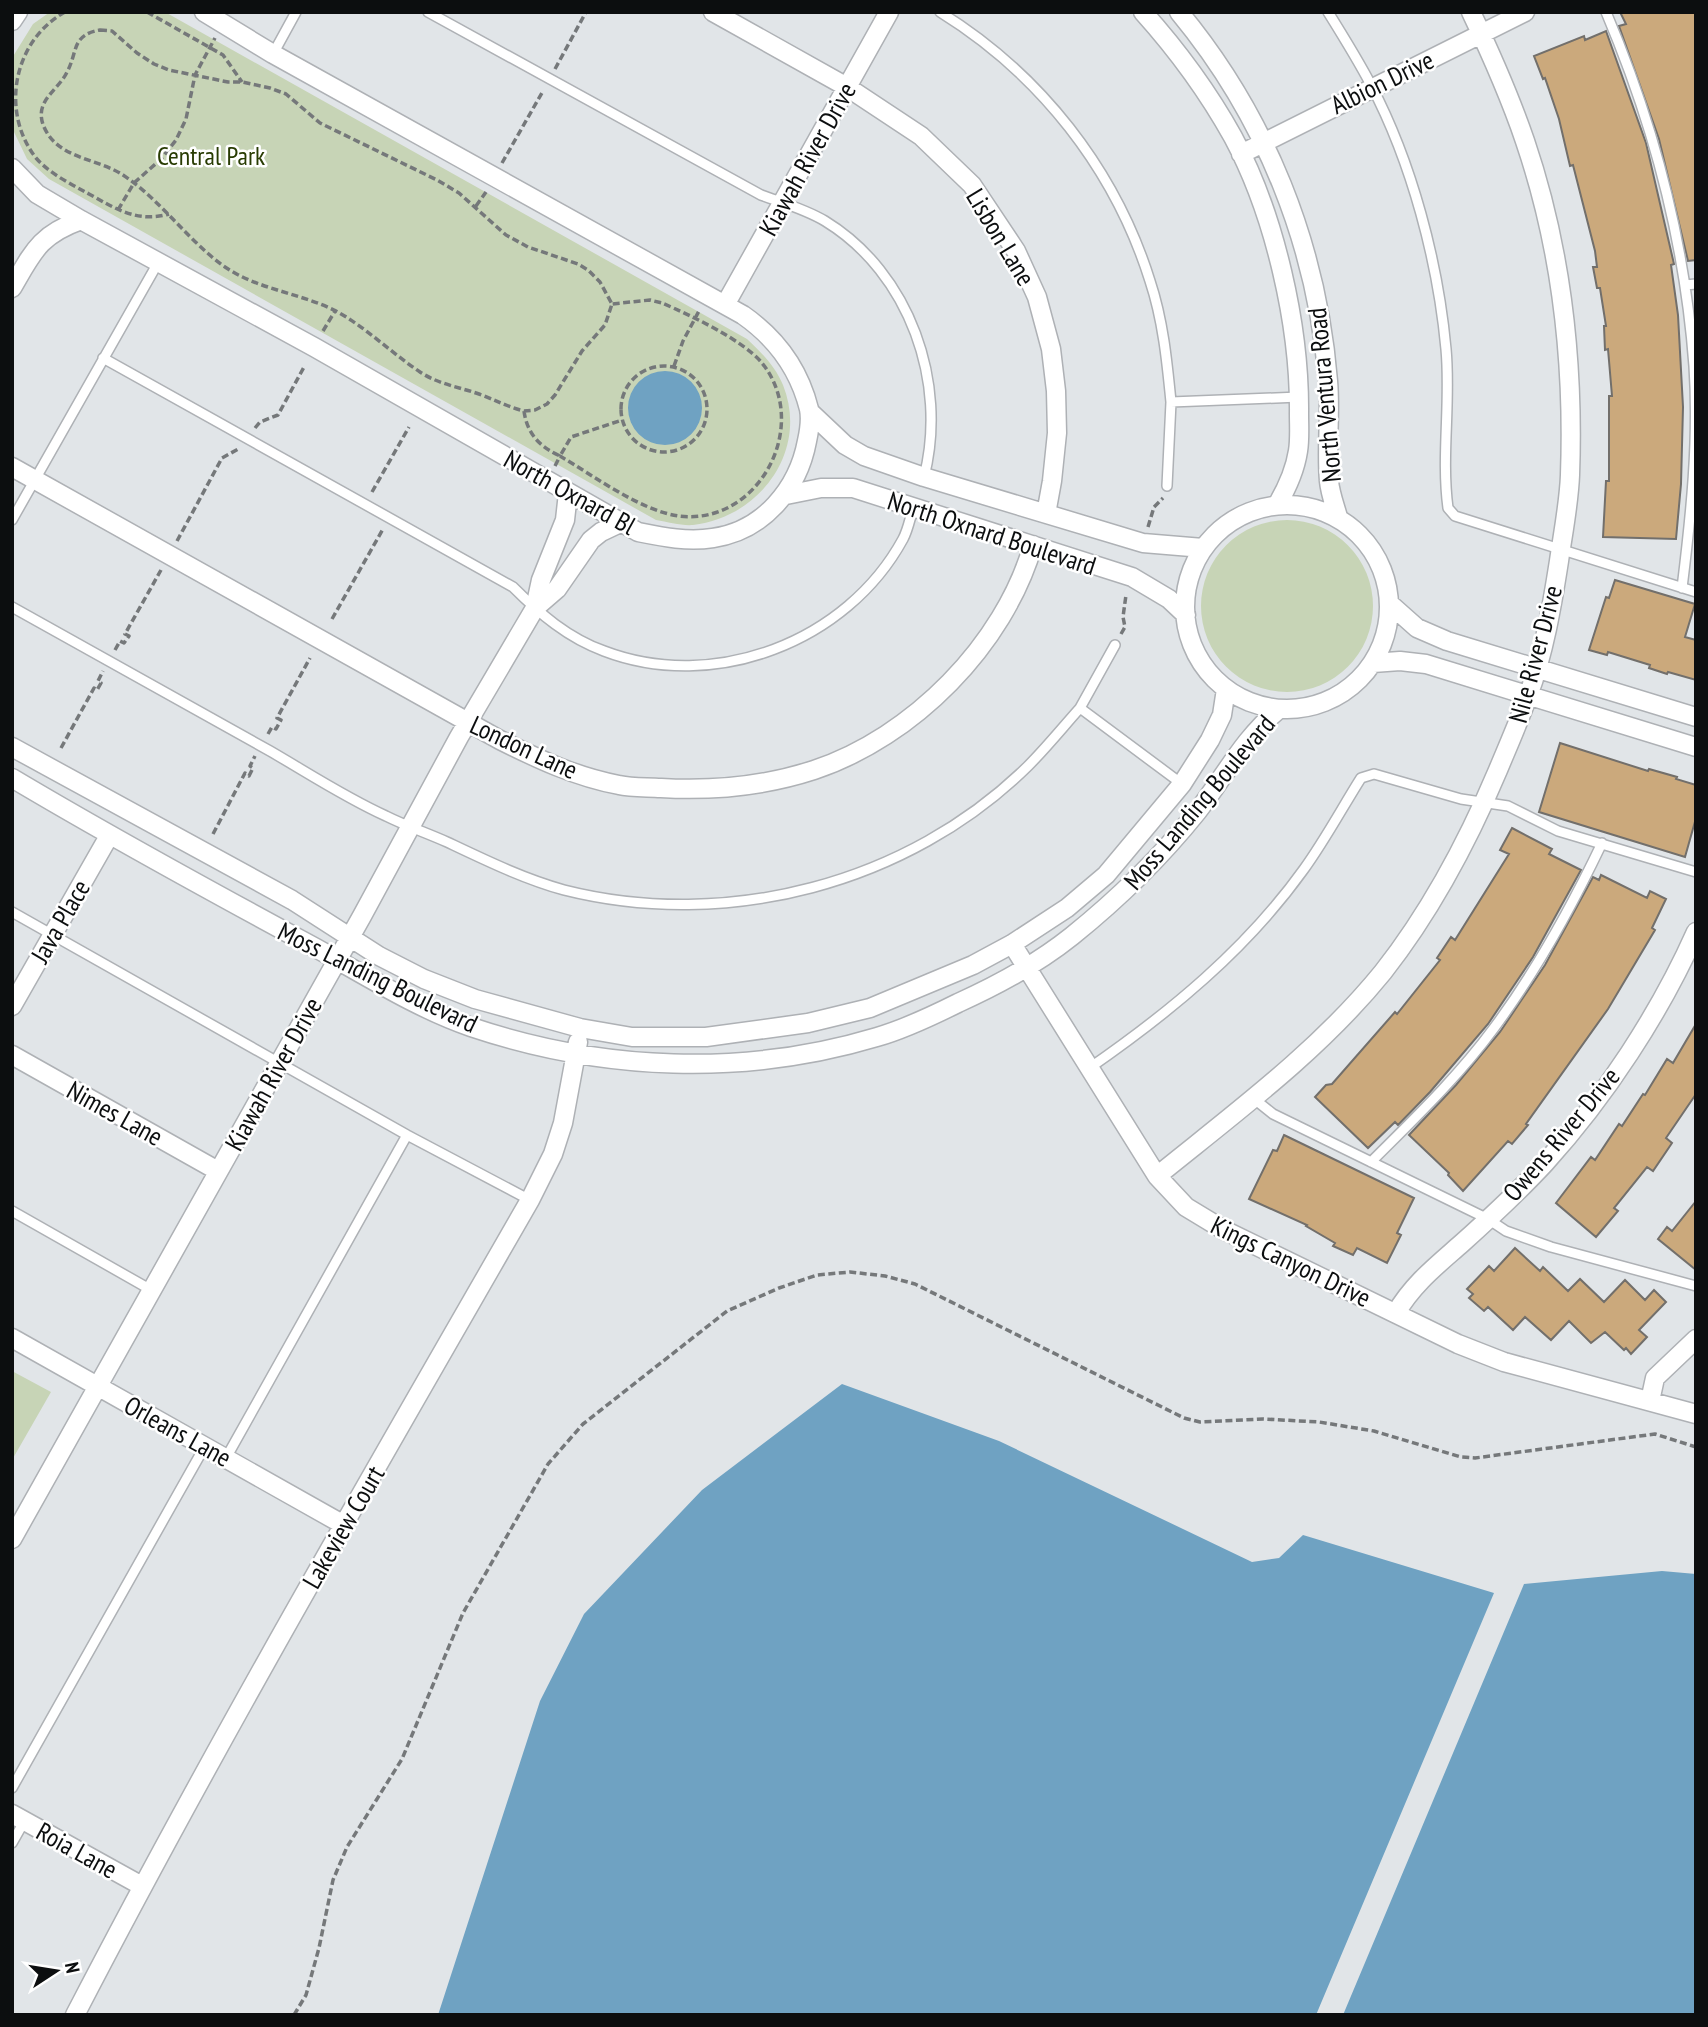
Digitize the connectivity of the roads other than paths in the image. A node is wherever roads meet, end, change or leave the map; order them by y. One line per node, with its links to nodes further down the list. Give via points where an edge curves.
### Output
1 (18, 12): 14 (street)
2 (204, 12): 16 (street, North Oxnard Bl)
3 (296, 12): 16 (lane)
4 (428, 12): 22 (lane)
5 (713, 12): 17 (street, Lisbon Lane)
6 (889, 12): 17 (street, Kiawah River Drive)
7 (940, 12): 31 (lane, via 1012,64 1052,105 1096,163 1129,223 1151,282 1165,342)
8 (1143, 12): 20 (street, North Ventura Road, via 1196,77)
9 (1179, 12): 19 (street, North Ventura Road, via 1230,82)
10 (1328, 12): 18 (lane)
11 (1471, 12): 15 (street, Nile River Drive)
12 (1525, 12): 15 (street, Albion Drive)
13 (1606, 12): 26 (lane, via 1654,141)
14 (12, 21)
15 (1481, 34): 18 (street, Albion Drive); 47 (street, Nile River Drive, via 1525,141 1564,315 1570,478)
16 (273, 54): 28 (street, North Oxnard Bl)
17 (847, 87): 22 (street, Kiawah River Drive); 41 (street, Lisbon Lane, via 921,136 972,185 1016,251 1037,298 1051,349 1056,391 1057,433)
18 (1372, 87): 19 (street, Albion Drive); 47 (lane, via 1402,156 1436,282 1447,350 1448,508 1455,516)
19 (1264, 141): 20 (street, Albion Drive); 42 (street, North Ventura Road, via 1303,243 1317,300 1328,382 1329,485)
20 (1241, 154): 30 (street, North Ventura Road, via 1282,270)
21 (12, 168): 23 (street, North Oxnard Bl, via 37,194)
22 (783, 203): 28 (street, Kiawah River Drive); 34 (lane, via 827,222 857,245 902,305 927,369 931,449)
23 (81, 220): 24 (street, North Oxnard Bl); 27 (street, via 57,228 45,238)
24 (159, 261): 29 (lane); 37 (street, North Oxnard Bl)
25 (1696, 284): 26 (lane)
26 (1685, 285): 48 (lane, via 1694,367 1695,443)
27 (12, 288)
28 (725, 305): 32 (street, North Oxnard Bl, via 775,341 792,365)
29 (103, 358): 35 (lane); 52 (lane, via 513,587)
30 (1299, 397): 31 (lane); 39 (street, North Ventura Road, via 1298,452 1292,478)
31 (1171, 402): 36 (lane)
32 (810, 412): 34 (street, North Oxnard Boulevard, via 864,456); 38 (street, North Oxnard Bl, via 801,467)
33 (12, 467): 35 (street, London Lane)
34 (924, 477): 41 (street, North Oxnard Boulevard)
35 (35, 480): 43 (lane); 62 (street, London Lane)
36 (1167, 486)
37 (568, 493): 44 (street, North Oxnard Bl); 52 (street, Kiawah River Drive, via 565,520)
38 (786, 495): 40 (street, North Oxnard Boulevard, via 853,488); 44 (street, North Oxnard Bl, via 765,516 716,538 668,538)
39 (1277, 505): 42 (street, via 1298,505); 46 (street, via 1248,512 1223,527)
40 (913, 509): 45 (street, North Oxnard Boulevard); 52 (lane, via 904,537 884,568 845,610 798,640 760,656 717,664 648,663 604,651 559,628)
41 (1046, 514): 46 (street, North Oxnard Boulevard, via 1143,543)
42 (1338, 517): 50 (street, via 1371,550 1382,570)
43 (12, 520)
44 (620, 523): 52 (street, Kiawah River Drive, via 591,540 557,589)
45 (1033, 545): 53 (street, North Oxnard Boulevard, via 1132,577 1169,599); 62 (street, London Lane, via 1006,613 964,669 904,723 862,749 815,769 767,782 699,790 620,786 556,768)
46 (1202, 548): 53 (street, via 1187,589)
47 (1561, 550): 48 (lane); 56 (street, Nile River Drive)
48 (1682, 588): 49 (lane)
49 (1696, 592)
50 (1390, 604): 55 (street, via 1388,626); 56 (street, via 1417,628 1442,639)
51 (12, 607): 68 (lane, via 384,816)
52 (535, 608): 62 (street, Kiawah River Drive)
53 (1185, 615): 57 (street, via 1201,660)
54 (1115, 645): 59 (lane)
55 (1373, 663): 58 (street, via 1426,664); 60 (street, via 1355,684 1332,699 1306,708)
56 (1537, 668): 58 (street, Nile River Drive); 61 (street)
57 (1226, 689): 60 (street, via 1251,703); 66 (street, Moss Landing Boulevard, via 1222,715)
58 (1529, 695): 64 (street); 67 (street, Nile River Drive)
59 (1080, 708): 66 (lane); 68 (lane, via 1028,767 927,842 823,886 752,900 682,905 622,901 563,889)
60 (1279, 709): 78 (street, Moss Landing Boulevard, via 1250,736 1198,810 1143,873 1071,937)
61 (1696, 717)
62 (468, 722): 68 (street, Kiawah River Drive)
63 (12, 747): 75 (street, Moss Landing Boulevard)
64 (1696, 747)
65 (12, 778): 69 (street, Moss Landing Boulevard)
66 (1182, 784): 76 (street, Moss Landing Boulevard, via 1106,875 1067,908)
67 (1484, 803): 70 (lane, via 1508,806 1558,831); 84 (lane, via 1374,774 1361,778 1304,869 1253,932 1150,1026); 85 (street, Nile River Drive, via 1445,879 1383,971 1324,1038)
68 (410, 826): 75 (street, Kiawah River Drive)
69 (109, 835): 74 (street, Java Place); 77 (street, Moss Landing Boulevard)
70 (1602, 844): 71 (lane); 87 (lane, via 1536,967 1493,1029 1454,1077)
71 (1696, 872)
72 (12, 912): 74 (lane)
73 (1696, 932): 92 (street, Owens River Drive, via 1636,1041 1588,1111)
74 (52, 934): 79 (street, Java Place); 83 (lane)
75 (350, 936): 77 (street, Kiawah River Drive); 80 (street, Moss Landing Boulevard, via 424,979 475,999)
76 (1012, 944): 78 (street, Kings Canyon Drive); 80 (street, Moss Landing Boulevard, via 870,1008 808,1023 706,1037 632,1037)
77 (338, 960): 81 (street, Moss Landing Boulevard, via 470,1027); 83 (street, Kiawah River Drive)
78 (1027, 968): 81 (street, Moss Landing Boulevard, via 926,1018 878,1037 815,1052 696,1065); 84 (street, Kings Canyon Drive)
79 (12, 1006)
80 (580, 1028): 81 (street, Lakeview Court)
81 (576, 1054): 90 (street, Lakeview Court, via 563,1123)
82 (12, 1055): 88 (street, Nimes Lane)
83 (280, 1064): 86 (lane); 88 (street, Kiawah River Drive)
84 (1088, 1069): 89 (street, Kings Canyon Drive)
85 (1253, 1098): 87 (lane, via 1273,1114); 89 (street, Nile River Drive)
86 (407, 1135): 90 (lane); 102 (lane)
87 (1371, 1162): 92 (lane)
88 (218, 1171): 94 (street, Kiawah River Drive)
89 (1157, 1176): 95 (street, Kings Canyon Drive, via 1186,1207 1224,1230)
90 (530, 1200): 103 (street, Lakeview Court)
91 (12, 1211): 94 (lane)
92 (1488, 1219): 93 (lane, via 1506,1231 1551,1247); 95 (street, Owens River Drive, via 1408,1292)
93 (1696, 1286)
94 (153, 1291): 98 (street, Kiawah River Drive)
95 (1396, 1313): 99 (street, Kings Canyon Drive, via 1503,1362)
96 (12, 1338): 98 (street, Orleans Lane)
97 (1696, 1339): 99 (street, via 1655,1378)
98 (98, 1387): 101 (street, Orleans Lane); 104 (street, Kiawah River Drive)
99 (1650, 1401): 100 (street, Kings Canyon Drive)
100 (1696, 1414)
101 (205, 1446): 102 (street, Orleans Lane); 105 (lane)
102 (226, 1458): 103 (street, Orleans Lane)
103 (344, 1525): 108 (street, Lakeview Court)
104 (12, 1539)
105 (12, 1788)
106 (19, 1817): 107 (lane); 108 (street, Roia Lane)
107 (12, 1843)
108 (142, 1886): 109 (street, Lakeview Court)
109 (75, 2015)

